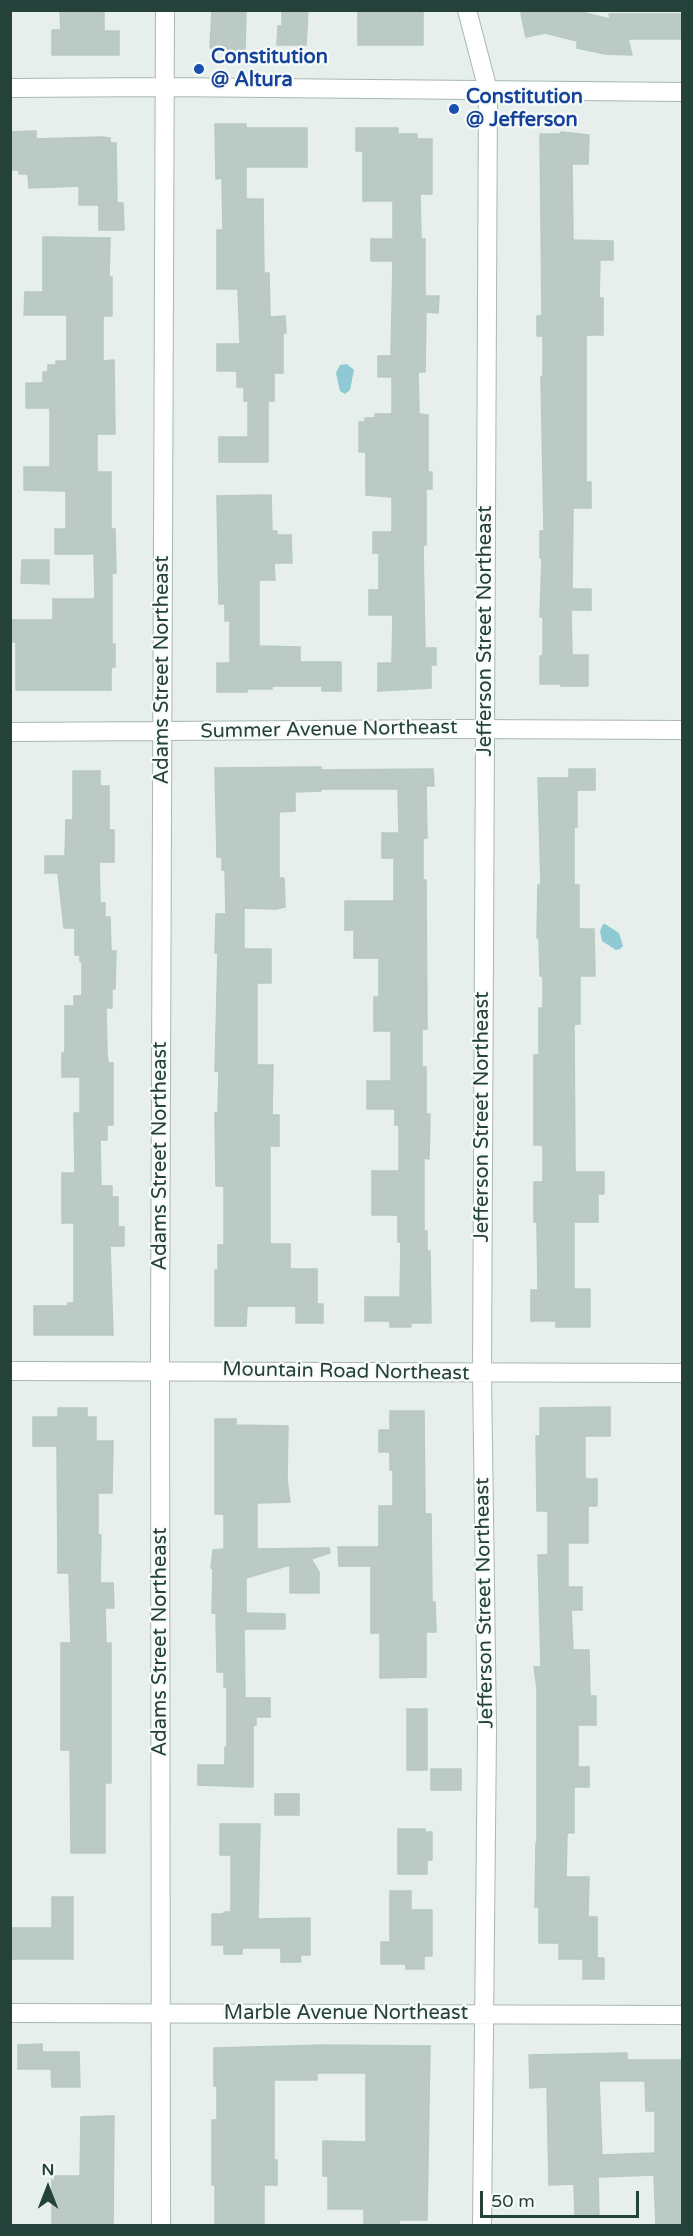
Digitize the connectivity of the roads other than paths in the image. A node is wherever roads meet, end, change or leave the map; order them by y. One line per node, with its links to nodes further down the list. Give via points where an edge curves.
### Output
1 (165, 10): 3 (street, Adams Street Northeast)
2 (467, 10): 5 (street, Jefferson Street Northeast)
3 (165, 87): 4 (street); 5 (street); 9 (street, Adams Street Northeast)
4 (10, 88)
5 (488, 90): 6 (street); 7 (street, Jefferson Street Northeast)
6 (682, 92)
7 (486, 729): 8 (street, Summer Avenue Northeast); 9 (street, Summer Avenue Northeast); 13 (street, Jefferson Street Northeast)
8 (682, 730)
9 (162, 731): 10 (street, Summer Avenue Northeast); 12 (street, Adams Street Northeast)
10 (10, 732)
11 (10, 1371): 12 (street, Mountain Road Northeast)
12 (160, 1371): 13 (street, Mountain Road Northeast); 16 (street, Adams Street Northeast)
13 (482, 1373): 14 (street, Mountain Road Northeast); 17 (street, Jefferson Street Northeast, via 487,1731)
14 (682, 1373)
15 (10, 2013): 16 (street, Marble Avenue Northeast)
16 (161, 2014): 17 (street, Marble Avenue Northeast); 19 (street, Adams Street Northeast)
17 (482, 2014): 18 (street, Marble Avenue Northeast); 20 (street, Jefferson Street Northeast)
18 (682, 2015)
19 (161, 2226)
20 (482, 2226)

